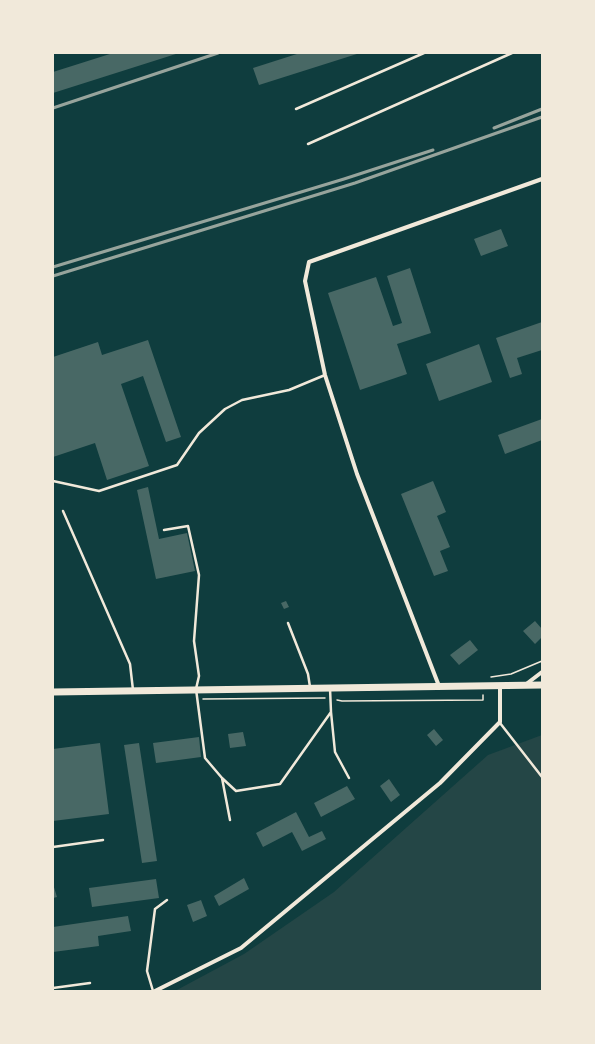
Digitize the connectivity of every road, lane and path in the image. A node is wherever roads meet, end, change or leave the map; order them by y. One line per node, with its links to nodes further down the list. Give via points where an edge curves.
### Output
1 (424, 53): 3 (lane)
2 (512, 53): 4 (lane)
3 (296, 109)
4 (308, 144)
5 (542, 179): 6 (street, via 309,262 305,282)
6 (325, 375): 7 (lane, via 289,390 242,400 225,409 199,433 177,465 99,491); 15 (street, via 357,474)
7 (53, 481)
8 (63, 511): 19 (lane, via 130,664)
9 (164, 530): 18 (lane, via 188,526 199,575 194,641 199,676)
10 (288, 623): 17 (lane, via 308,674)
11 (542, 672): 13 (street)
12 (500, 685): 13 (main road); 15 (main road); 22 (street)
13 (524, 685): 14 (main road)
14 (542, 685)
15 (439, 686): 16 (main road)
16 (330, 687): 17 (main road); 21 (lane)
17 (310, 688): 18 (main road)
18 (196, 689): 19 (main road); 24 (lane, via 206,758)
19 (133, 690): 20 (main road)
20 (53, 692)
21 (331, 712): 24 (lane, via 280,784 236,791); 25 (lane, via 334,752)
22 (500, 722): 23 (lane); 32 (street, via 440,783 241,948)
23 (542, 777)
24 (222, 778): 26 (lane)
25 (348, 778)
26 (230, 820)
27 (104, 840): 28 (lane)
28 (53, 847)
29 (167, 900): 32 (lane, via 155,909 147,971)
30 (90, 983): 31 (lane)
31 (53, 988)
32 (154, 991)

